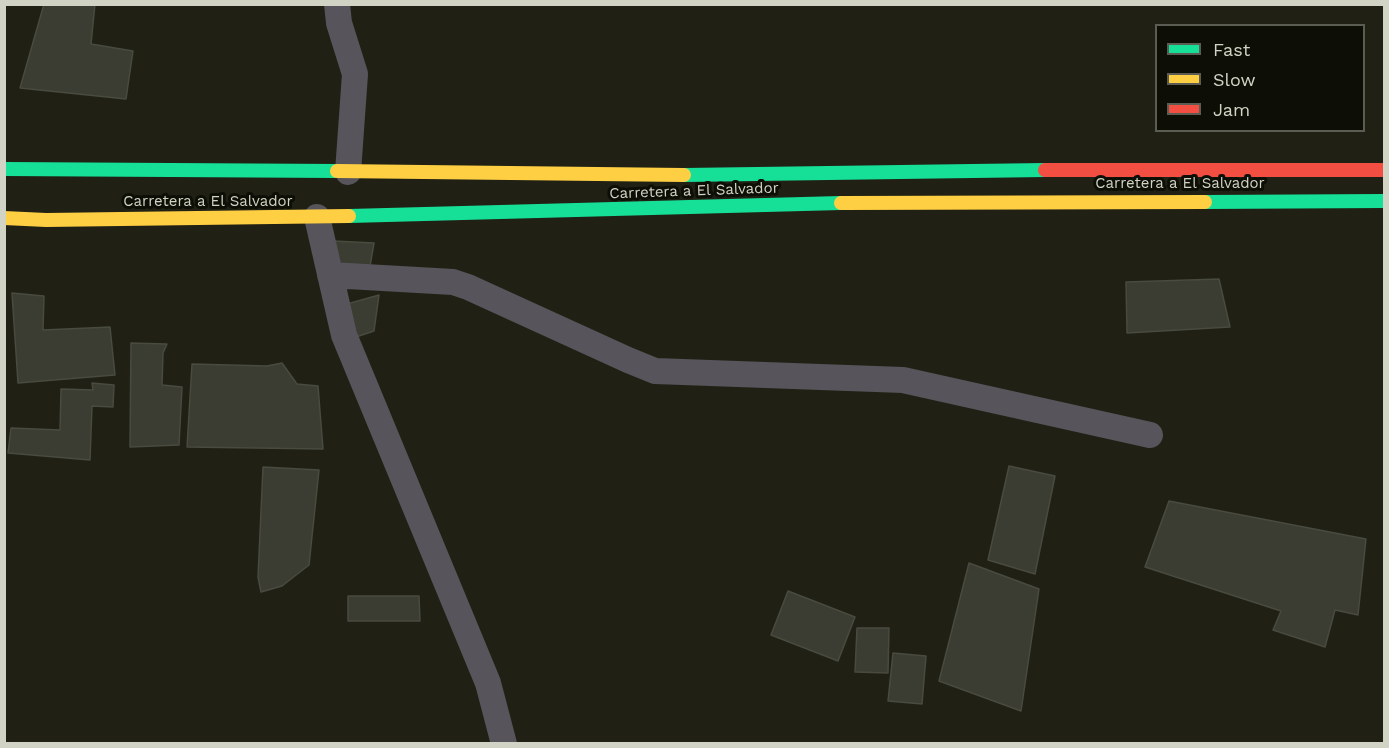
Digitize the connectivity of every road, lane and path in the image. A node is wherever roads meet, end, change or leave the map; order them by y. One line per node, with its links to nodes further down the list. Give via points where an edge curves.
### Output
1 (337, 4): 5 (street, via 355,74)
2 (4, 169): 3 (highway, Carretera a El Salvador)
3 (246, 170): 5 (highway, Carretera a El Salvador); 6 (highway)
4 (1384, 170): 5 (highway, Carretera a El Salvador, via 1043,170 726,176)
5 (348, 172)
6 (190, 183)
7 (1384, 201): 10 (highway, Carretera a El Salvador, via 844,203)
8 (18, 204): 11 (highway)
9 (4, 218): 11 (highway, Carretera a El Salvador)
10 (317, 218): 11 (highway, Carretera a El Salvador); 12 (street)
11 (27, 219)
12 (330, 274): 13 (street, via 453,282 655,371 903,380); 14 (street, via 344,335 488,682)
13 (1150, 435)
14 (504, 744)

